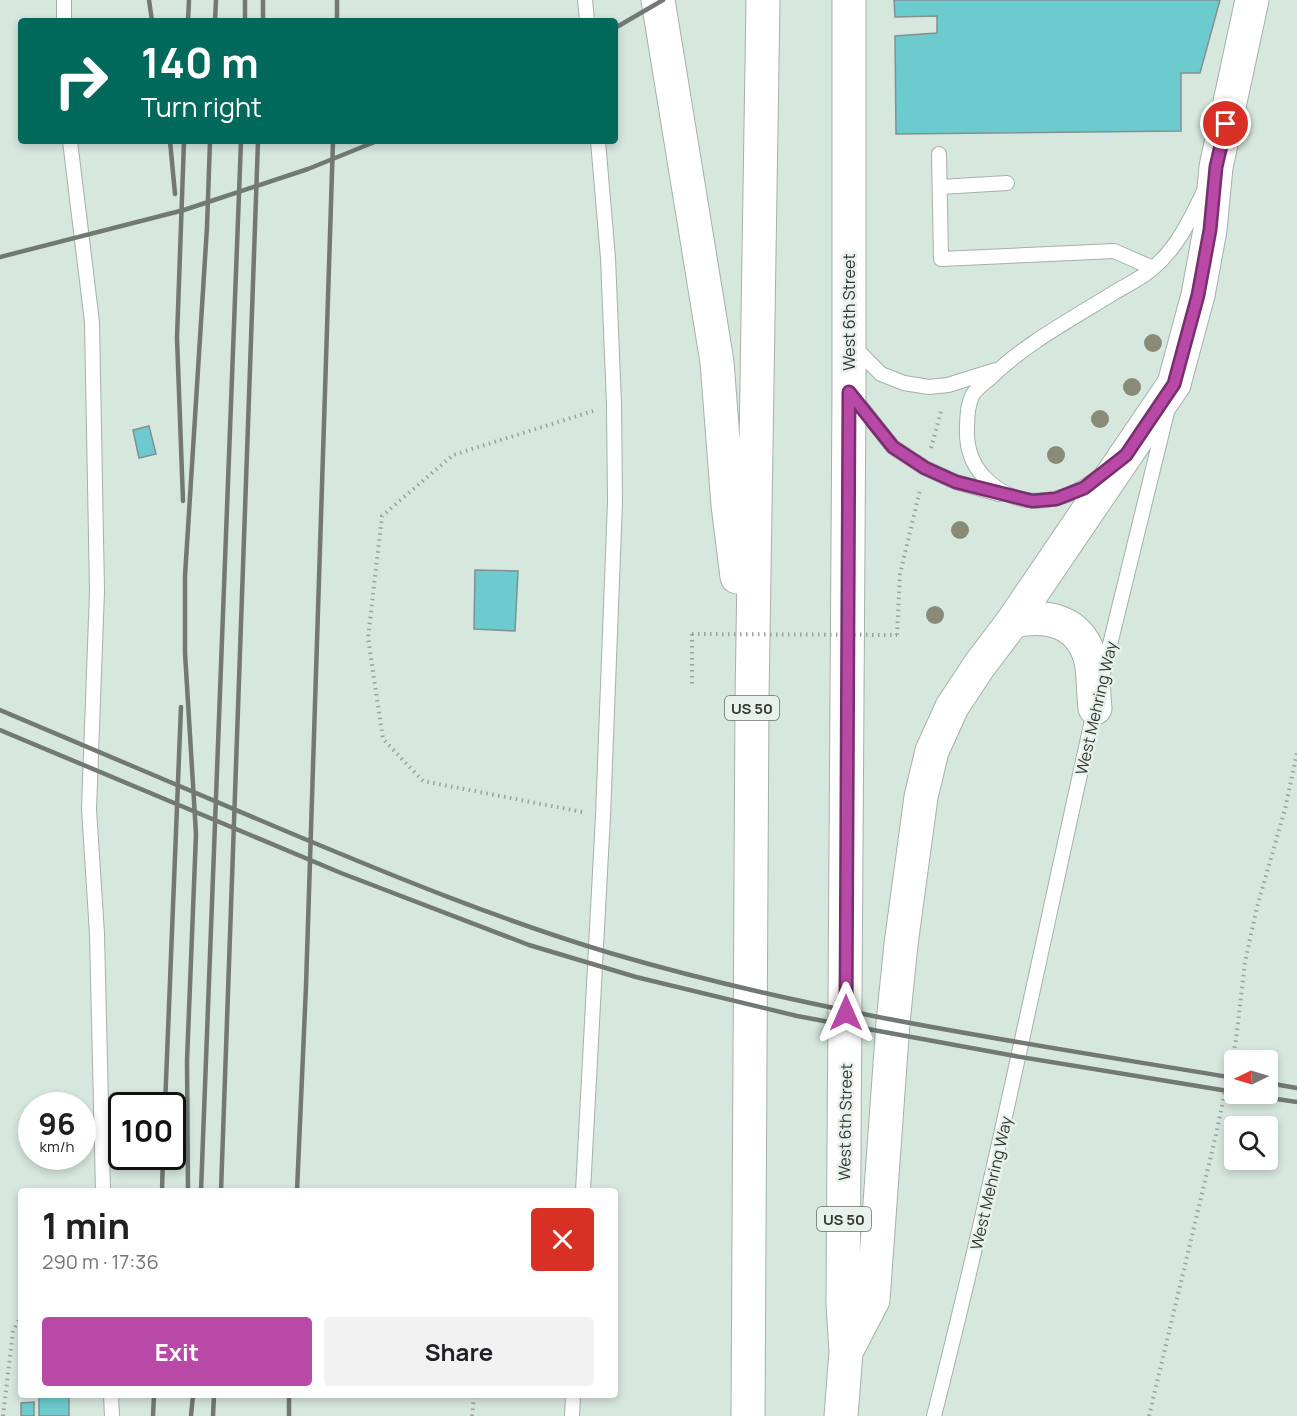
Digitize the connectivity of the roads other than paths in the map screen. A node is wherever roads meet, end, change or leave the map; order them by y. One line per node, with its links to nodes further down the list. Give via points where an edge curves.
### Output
1 (64, 0): 7 (lane)
2 (585, 0): 8 (lane)
3 (658, 0): 23 (main road, via 717,362 728,505)
4 (763, 0): 23 (main road, US 50)
5 (849, 0): 16 (main road, West 6th Street / US 50)
6 (1252, 0): 12 (main road, West Mehring Way)
7 (64, 18)
8 (587, 18)
9 (70, 144): 25 (lane, via 92,322 97,591 89,809 97,934)
10 (598, 144): 26 (lane, via 608,258 615,502)
11 (939, 154): 14 (lane)
12 (1216, 167): 15 (lane, via 1183,234); 18 (main road, West Mehring Way, via 1198,295)
13 (1007, 183): 14 (lane)
14 (940, 187): 15 (lane, via 940,260 1114,251)
15 (1154, 268): 17 (lane)
16 (849, 342): 17 (lane, via 881,374 904,383 948,385); 19 (main road, West 6th Street / US 50)
17 (998, 369): 21 (lane, via 973,395 966,441 975,468)
18 (1174, 384): 20 (main road); 24 (lane, West Mehring Way)
19 (849, 392): 21 (lane, via 893,447 925,468 956,482); 27 (main road, West 6th Street / US 50, via 843,1303)
20 (1126, 455): 21 (lane, via 1084,488 1056,499 1032,501); 22 (main road)
21 (1011, 497)
22 (1013, 621): 24 (main road, via 1052,619 1074,631 1085,644 1091,661); 27 (main road, via 952,707 932,751 921,797 893,1023 873,1300)
23 (752, 700): 32 (main road, US 50)
24 (1095, 708): 34 (lane, West Mehring Way, via 1015,1078)
25 (103, 1188)
26 (583, 1188)
27 (846, 1352): 33 (main road, West 6th Street / US 50)
28 (111, 1398): 30 (lane)
29 (573, 1398): 31 (lane)
30 (112, 1416)
31 (572, 1416)
32 (748, 1416)
33 (841, 1416)
34 (934, 1416)

